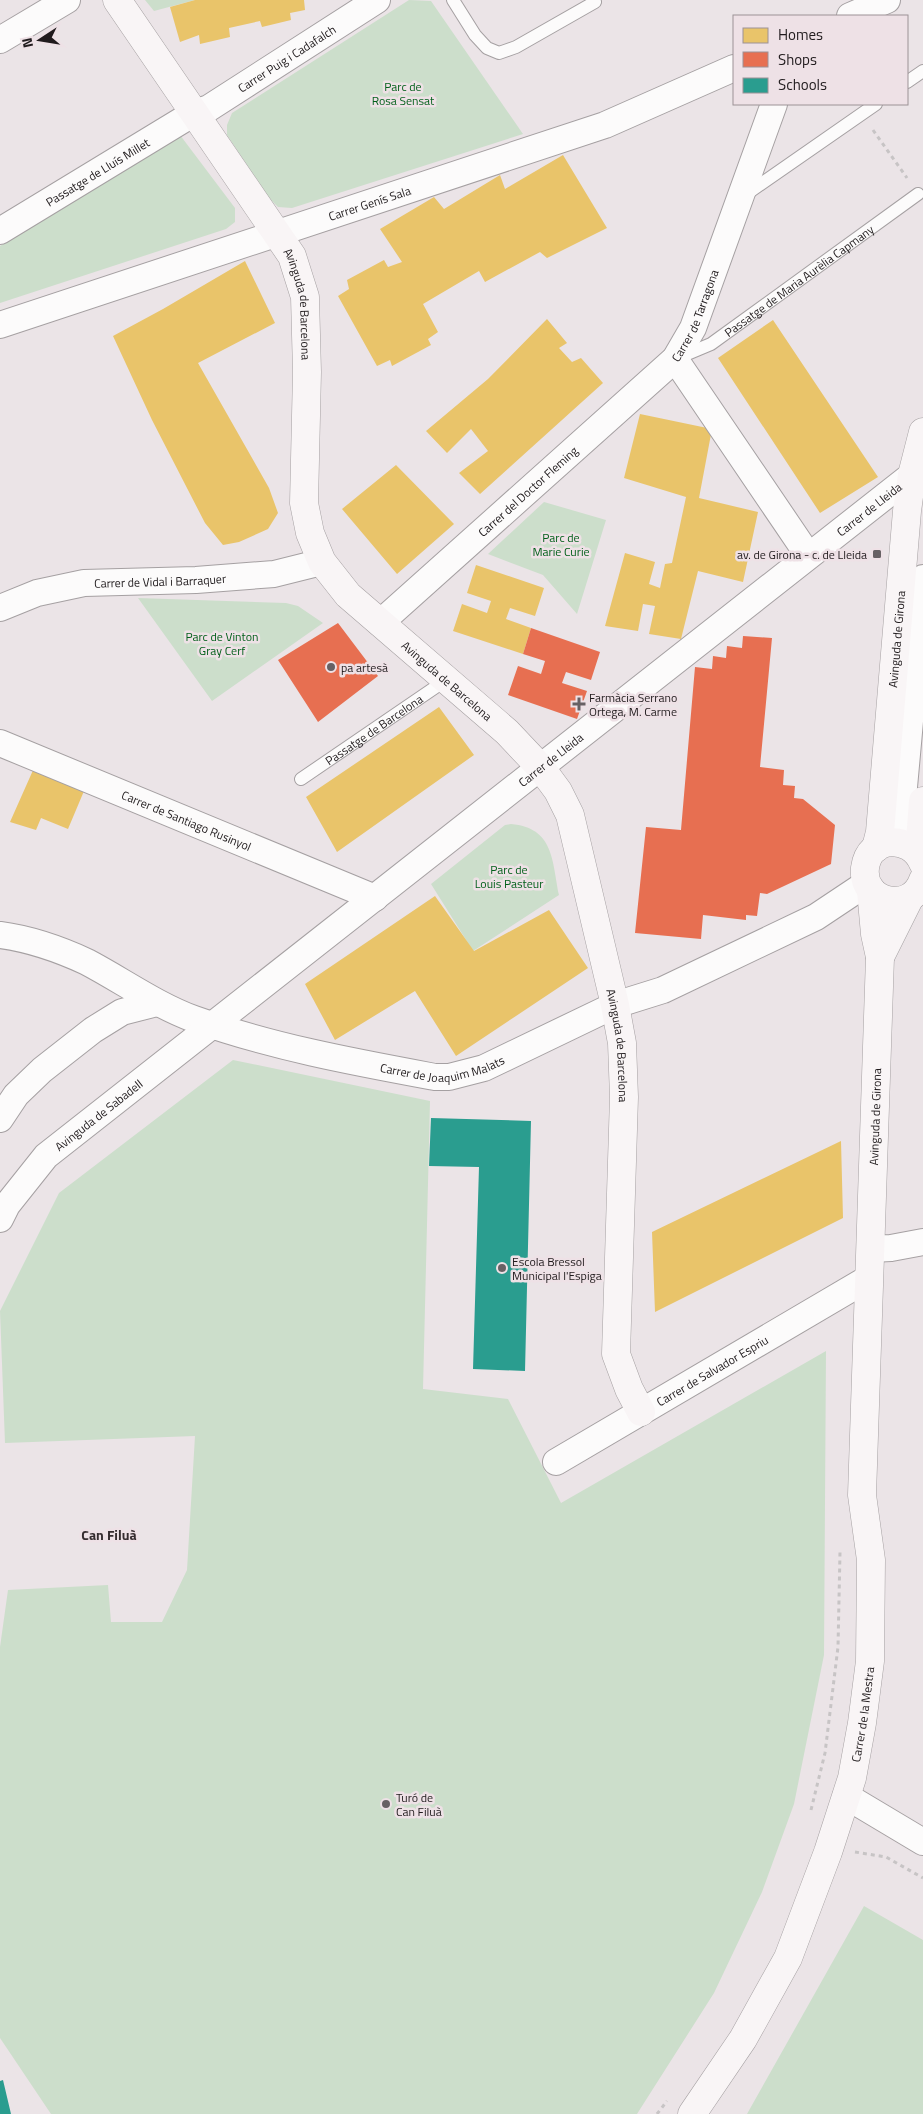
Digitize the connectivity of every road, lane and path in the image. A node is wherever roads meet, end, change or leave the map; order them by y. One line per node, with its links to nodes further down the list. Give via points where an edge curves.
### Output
1 (67, 0): 8 (street)
2 (117, 0): 14 (main road, Avinguda de Barcelona)
3 (377, 0): 14 (street, Carrer Puig i Cadafalch, via 209,108)
4 (453, 0): 6 (lane, via 475,35 487,48 499,53 516,47)
5 (887, 0): 7 (street)
6 (595, 2)
7 (852, 15)
8 (0, 40)
9 (733, 68): 19 (street, Carrer Genís Sala, via 605,125)
10 (923, 71): 11 (lane)
11 (908, 81)
12 (774, 105): 17 (street, Carrer de Tarragona)
13 (875, 105): 15 (lane)
14 (194, 113): 18 (street, Passatge de Lluís Millet); 19 (main road, Avinguda de Barcelona)
15 (862, 114): 16 (path); 17 (lane)
16 (918, 194): 21 (lane, Passatge de Maria Aurèlia Capmany, via 711,344)
17 (740, 199): 21 (street, Carrer de Tarragona, via 693,328)
18 (0, 231)
19 (276, 234): 20 (street, Carrer Genís Sala); 25 (main road, Avinguda de Barcelona, via 292,256 305,297 304,503 310,533)
20 (0, 325)
21 (675, 359): 24 (street, Carrer de Tarragona); 28 (street, Carrer del Doctor Fleming)
22 (923, 432): 23 (main road, Avinguda de Girona)
23 (918, 474): 24 (street, Carrer de Lleida); 34 (main road, Avinguda de Girona, via 903,549 880,832)
24 (808, 555): 31 (street, Carrer de Lleida)
25 (322, 562): 27 (street, Carrer de Vidal i Barraquer, via 274,574 84,583 37,593); 28 (main road, Avinguda de Barcelona, via 348,595)
26 (923, 578): 33 (street)
27 (0, 608)
28 (380, 624): 29 (main road, Avinguda de Barcelona)
29 (446, 680): 31 (main road, Avinguda de Barcelona, via 507,732); 32 (lane, Passatge de Barcelona)
30 (0, 743): 38 (street, Carrer de Santiago Rusinyol)
31 (540, 768): 38 (street, Carrer de Lleida); 42 (main road, Avinguda de Barcelona, via 558,791 570,815)
32 (300, 779)
33 (917, 814): 35 (main road)
34 (876, 848): 35 (main road, via 896,842 907,844); 36 (main road, Avinguda de Girona, via 867,860 865,875)
35 (922, 856)
36 (869, 886): 37 (main road, via 876,895 889,901); 40 (main road, Avinguda de Girona); 42 (street, Carrer de Joaquim Malats, via 807,921 663,990)
37 (916, 890): 40 (main road, Avinguda de Girona)
38 (375, 898): 43 (street, Carrer de Lleida)
39 (0, 935): 41 (street, Carrer de Joaquim Malats, via 28,939 86,962)
40 (880, 957): 47 (main road, Avinguda de Girona)
41 (157, 1003): 43 (street, Carrer de Joaquim Malats); 44 (street, via 122,1012 93,1030 42,1070 16,1095)
42 (615, 1005): 43 (street, Carrer de Joaquim Malats, via 484,1068 435,1078 278,1044); 49 (main road, Avinguda de Barcelona, via 622,1043 624,1097 616,1354)
43 (212, 1025): 45 (street, Avinguda de Sabadell, via 46,1156 7,1204)
44 (0, 1119)
45 (0, 1219)
46 (923, 1242): 47 (street)
47 (871, 1249): 48 (main road, Avinguda de Girona)
48 (869, 1278): 49 (street, Carrer de Salvador Espriu); 52 (main road, Carrer de la Mestra, via 862,1495 871,1560 870,1661 862,1723)
49 (641, 1412): 50 (street, Carrer de Salvador Espriu)
50 (556, 1462)
51 (841, 1547): 53 (path, via 837,1656 825,1753)
52 (846, 1796): 54 (street); 55 (main road, Carrer de la Mestra)
53 (808, 1820)
54 (923, 1842)
55 (830, 1845): 56 (path, via 846,1851 886,1857); 59 (main road, Carrer de la Mestra, via 788,1958 743,2039)
56 (923, 1878)
57 (671, 2096): 58 (path)
58 (657, 2114)
59 (692, 2114)

